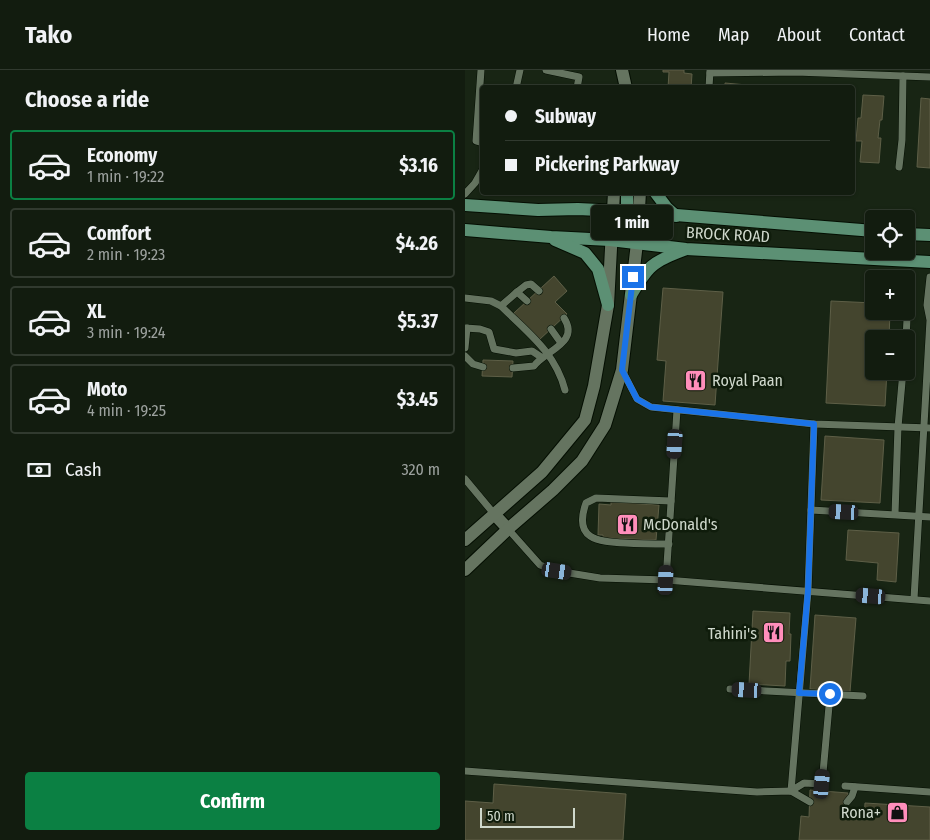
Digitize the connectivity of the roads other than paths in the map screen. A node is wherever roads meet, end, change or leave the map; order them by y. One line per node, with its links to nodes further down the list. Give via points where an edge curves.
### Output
1 (481, 70): 13 (lane, via 476,141)
2 (520, 70): 9 (lane)
3 (547, 70): 10 (lane, via 579,78)
4 (622, 70): 11 (street)
5 (710, 72): 6 (lane); 12 (lane)
6 (840, 72): 7 (lane)
7 (903, 76): 8 (lane); 14 (lane)
8 (930, 77)
9 (517, 85)
10 (578, 85)
11 (625, 85)
12 (709, 85)
13 (480, 142)
14 (899, 167)
15 (480, 174): 16 (lane)
16 (465, 194)
17 (614, 195): 22 (street)
18 (628, 195): 23 (main road)
19 (638, 195): 23 (street)
20 (657, 195): 24 (main road)
21 (465, 205): 22 (main road, BROCK ROAD)
22 (613, 211): 23 (main road, BROCK ROAD); 30 (street)
23 (633, 212): 24 (main road, BROCK ROAD); 31 (street)
24 (676, 216): 26 (main road, BROCK ROAD)
25 (465, 230): 29 (main road, BROCK ROAD)
26 (865, 230)
27 (915, 234): 28 (main road)
28 (930, 235)
29 (551, 237): 30 (main road, BROCK ROAD); 40 (main road, via 585,253 598,269)
30 (611, 240): 31 (main road, BROCK ROAD); 40 (street)
31 (637, 243): 32 (main road, BROCK ROAD); 37 (street)
32 (686, 249): 33 (main road, BROCK ROAD); 37 (main road, via 660,259 645,272)
33 (930, 262)
34 (930, 277): 43 (lane, via 927,306)
35 (539, 291): 36 (lane, via 531,284)
36 (517, 292): 39 (lane); 41 (lane)
37 (631, 295): 53 (street)
38 (465, 298): 41 (lane, via 491,301)
39 (527, 301)
40 (608, 305): 64 (street, via 585,420 542,472)
41 (501, 306): 48 (lane)
42 (563, 318): 46 (lane, via 569,334)
43 (930, 320): 59 (lane)
44 (466, 328): 47 (lane); 50 (lane, via 489,332 494,349 516,353 531,351)
45 (551, 329): 46 (lane)
46 (561, 343): 48 (lane)
47 (465, 348)
48 (549, 355): 50 (lane); 55 (lane)
49 (465, 356): 51 (lane, via 473,364)
50 (541, 357): 52 (lane, via 534,366)
51 (483, 367)
52 (513, 368)
53 (622, 370): 56 (lane, via 637,399 651,407); 67 (street, via 605,425 582,461)
54 (902, 380): 58 (lane)
55 (565, 390)
56 (677, 410): 57 (lane); 61 (lane)
57 (814, 424): 58 (lane); 62 (lane)
58 (898, 427): 59 (lane); 63 (lane)
59 (927, 428): 65 (lane)
60 (465, 479): 64 (lane)
61 (671, 501): 69 (lane); 69 (lane, via 596,498 586,503 583,511 583,527 591,537 601,542)
62 (811, 510): 63 (lane); 72 (lane)
63 (895, 514): 65 (lane)
64 (495, 515): 67 (street); 68 (street)
65 (919, 516): 66 (lane); 73 (lane)
66 (930, 517)
67 (509, 529): 70 (street); 71 (lane, via 540,565 557,571 600,578)
68 (465, 540)
69 (669, 544): 71 (lane)
70 (465, 570)
71 (666, 580): 72 (lane)
72 (808, 591): 73 (lane); 76 (lane)
73 (914, 599): 74 (lane)
74 (930, 601)
75 (730, 689): 76 (lane)
76 (799, 693): 77 (lane); 82 (lane)
77 (830, 694): 78 (lane); 82 (lane, via 822,784 803,783)
78 (863, 696)
79 (465, 771): 82 (lane, via 757,792)
80 (845, 786): 81 (lane)
81 (855, 787): 83 (lane); 85 (lane)
82 (791, 791): 84 (lane)
83 (930, 792)
84 (810, 802)
85 (847, 802)

